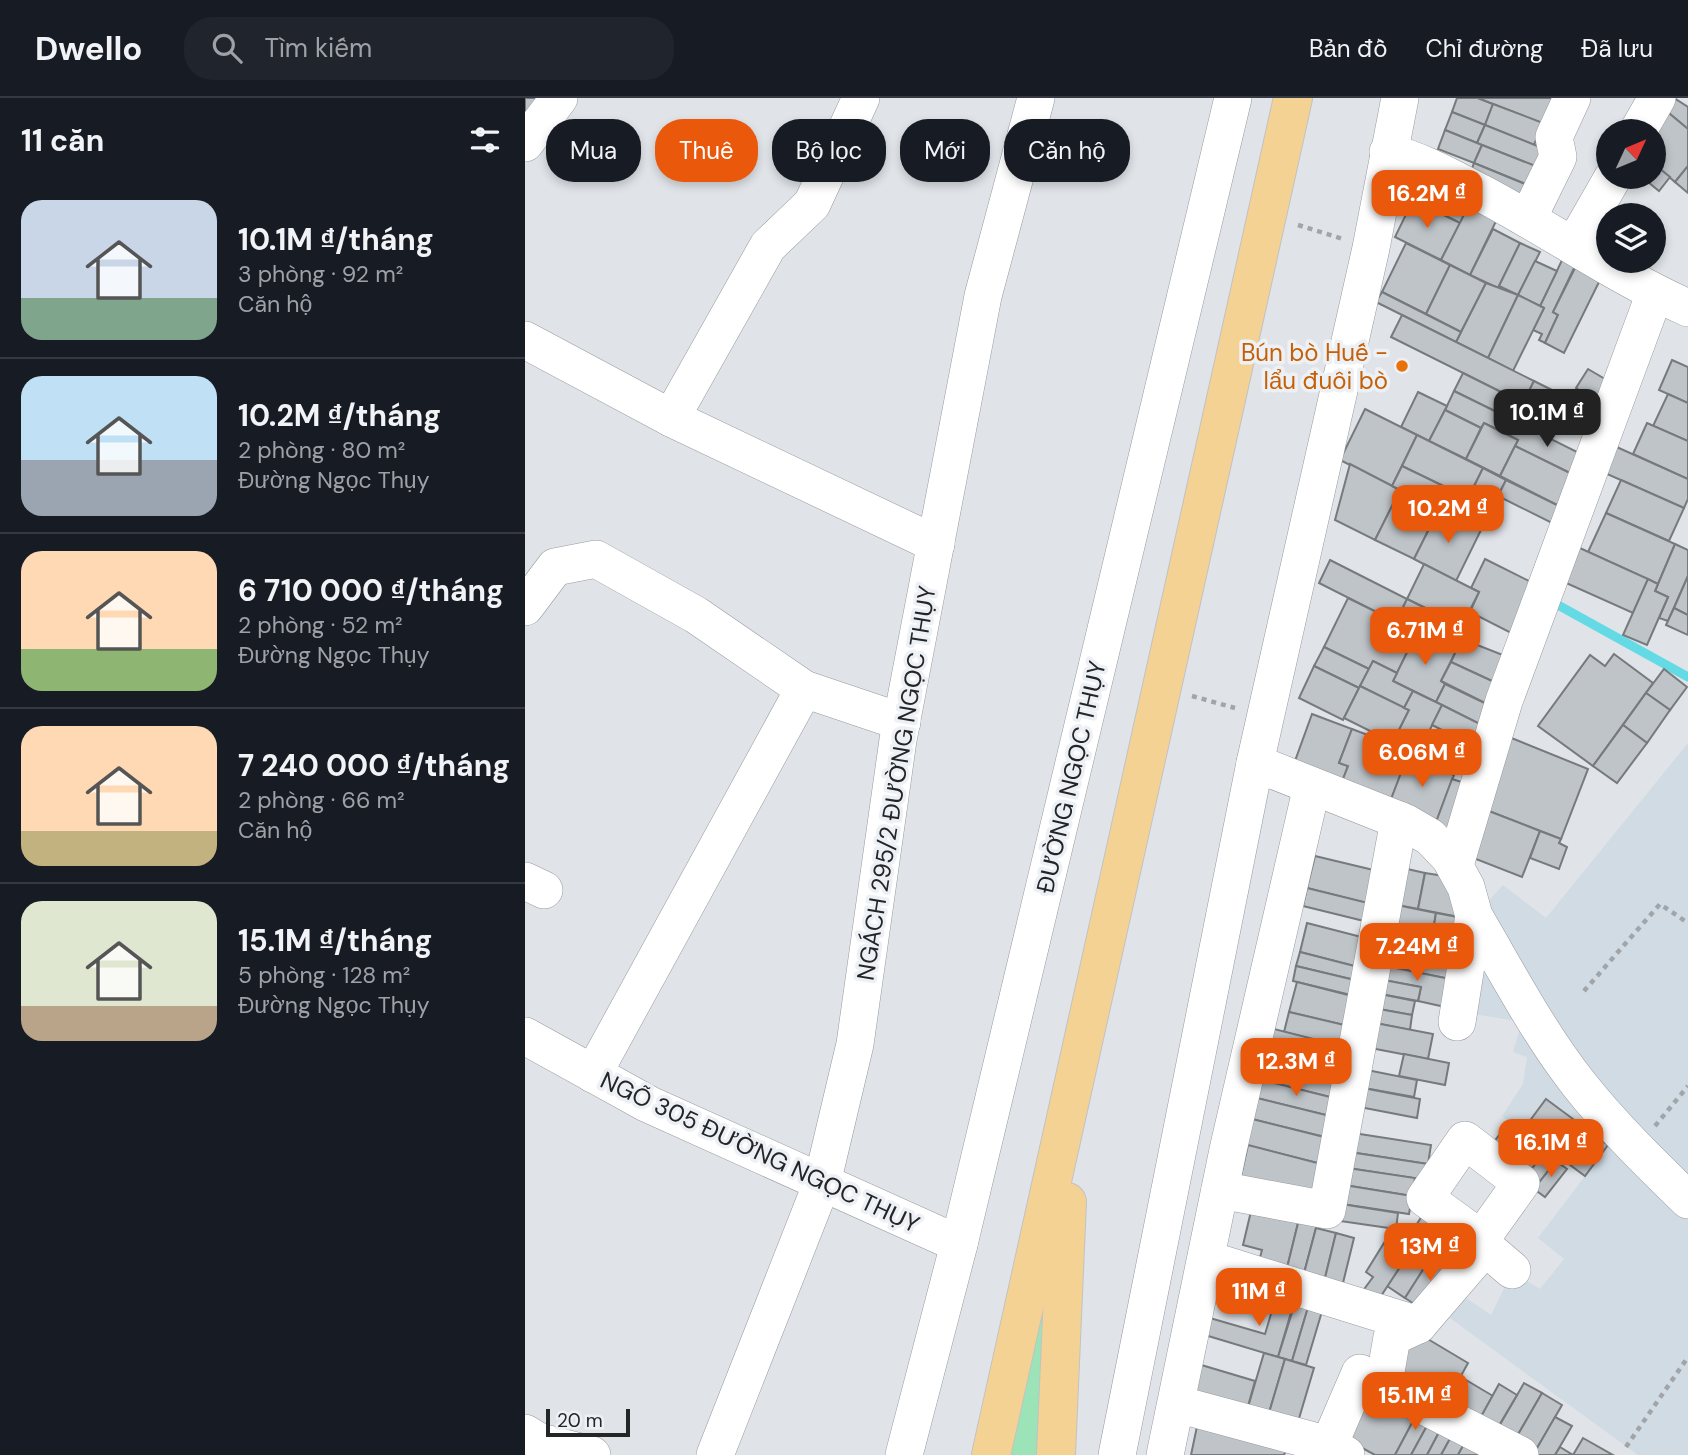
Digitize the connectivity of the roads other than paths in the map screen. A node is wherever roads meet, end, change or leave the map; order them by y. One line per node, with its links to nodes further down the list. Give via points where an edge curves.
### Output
1 (559, 98): 10 (street)
2 (861, 98): 17 (street, via 812,204 768,246)
3 (1036, 98): 18 (street, NGÁCH 295/2 ĐƯỜNG NGỌC THỤY, via 983,296)
4 (1233, 98): 36 (street, ĐƯỜNG NGỌC THỤY)
5 (1293, 98): 30 (main road)
6 (1400, 98): 11 (street)
7 (1572, 98): 13 (street, via 1554,137 1558,157)
8 (1657, 98): 9 (street)
9 (1646, 119)
10 (525, 143)
11 (1388, 152): 13 (street, via 1420,160); 22 (street, via 1371,248)
12 (1606, 189): 14 (street)
13 (1528, 218): 14 (street)
14 (1574, 245): 15 (street)
15 (1672, 301): 25 (street, via 1504,701)
16 (525, 340): 17 (street)
17 (671, 418): 18 (street)
18 (936, 544): 21 (street, NGÁCH 295/2 ĐƯỜNG NGỌC THỤY)
19 (525, 607): 20 (street, via 555,567 596,559 696,615)
20 (804, 689): 21 (street); 29 (street)
21 (902, 722): 33 (street, NGÁCH 295/2 ĐƯỜNG NGỌC THỤY, via 855,1044)
22 (1255, 763): 23 (street); 31 (street)
23 (1312, 786): 24 (street); 32 (street)
24 (1399, 820): 25 (street, via 1430,837); 34 (street, via 1328,1210)
25 (1455, 865): 26 (street)
26 (1474, 916): 27 (street); 35 (street, via 1577,1082)
27 (1457, 1023)
28 (525, 1036): 29 (street, NGÕ 305 ĐƯỜNG NGỌC THỤY)
29 (593, 1074): 33 (street, NGÕ 305 ĐƯỜNG NGỌC THỤY)
30 (1071, 1105): 47 (main road); 48 (main road)
31 (1181, 1136): 32 (street); 49 (street)
32 (1228, 1150): 34 (street)
33 (822, 1184): 36 (street, NGÕ 305 ĐƯỜNG NGỌC THỤY); 45 (street, NGÁCH 295/2 ĐƯỜNG NGỌC THỤY)
34 (1220, 1189): 38 (street)
35 (1688, 1200)
36 (959, 1244): 46 (street, ĐƯỜNG NGỌC THỤY)
37 (1493, 1252): 39 (street)
38 (1206, 1259): 39 (street); 41 (street)
39 (1418, 1325): 40 (street, via 1392,1337)
40 (1384, 1383): 43 (street, via 1360,1373); 51 (street)
41 (1177, 1404): 43 (street); 50 (street)
42 (525, 1433): 44 (street, via 540,1442)
43 (1337, 1450)
44 (592, 1455)
45 (715, 1455)
46 (904, 1455)
47 (991, 1455)
48 (1056, 1455)
49 (1117, 1455)
50 (1165, 1455)
51 (1520, 1455)

